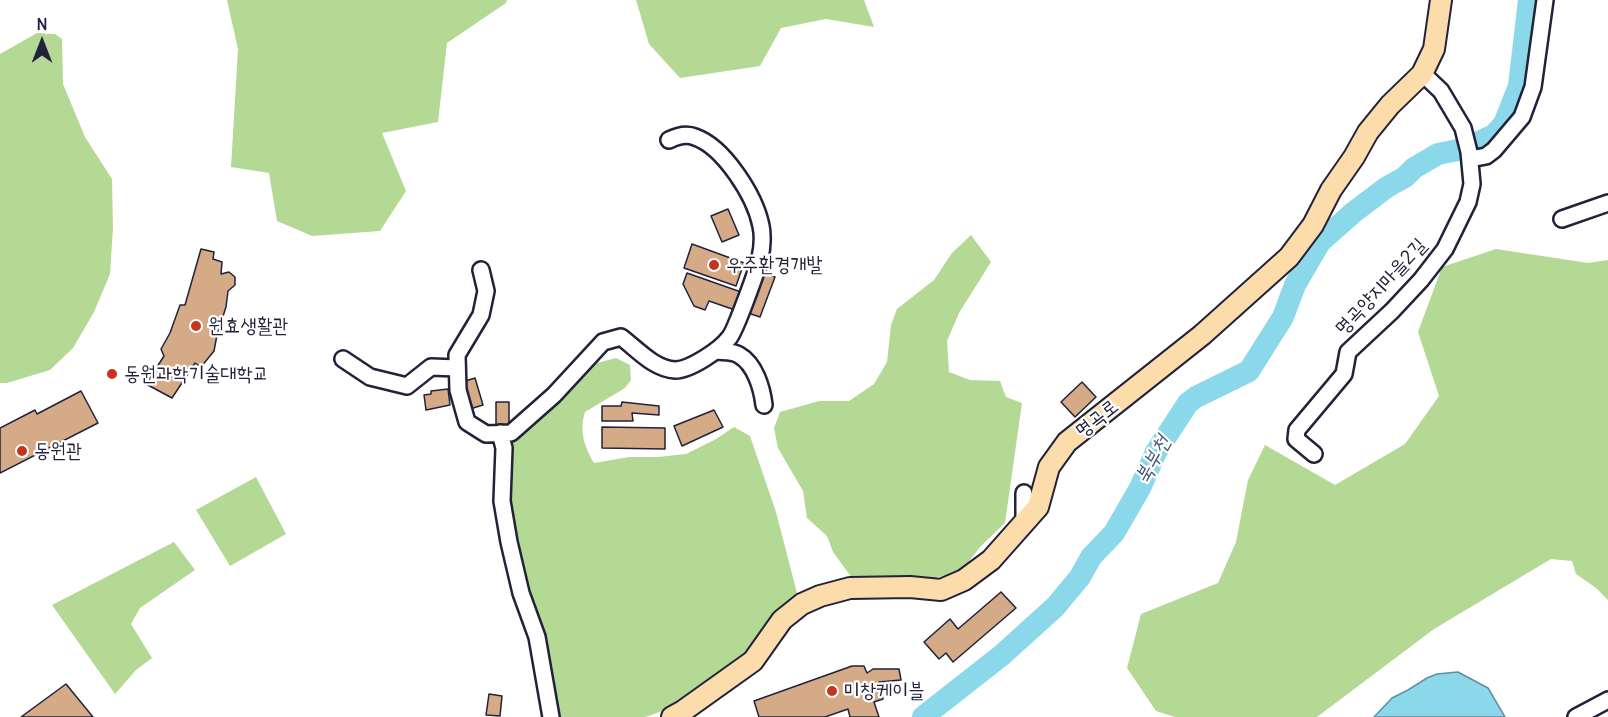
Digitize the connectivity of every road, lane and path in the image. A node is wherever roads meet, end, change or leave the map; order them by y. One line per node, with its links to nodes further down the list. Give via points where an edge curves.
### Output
1 (1441, 0): 3 (main road, 명곡로, via 1434,50)
2 (1545, 0): 5 (street, via 1533,87 1522,117 1494,150)
3 (1422, 73): 5 (street, 명곡양지마을2길, via 1441,91 1463,128); 16 (main road, 명곡로, via 1368,132 1313,225 1289,257 1202,335 1067,442 1049,467 1038,507)
4 (669, 140): 9 (street, via 693,136 726,161 743,183 761,227 760,259 731,337)
5 (1470, 159): 14 (street, 명곡양지마을2길, via 1472,183 1468,202 1445,249 1392,311 1348,352 1344,374 1298,430 1296,439)
6 (1608, 203): 7 (street)
7 (1562, 219)
8 (481, 270): 11 (street, via 486,291 481,315 457,355)
9 (716, 351): 12 (street, via 738,354 752,369); 13 (street, via 676,370 653,363 621,337 603,342 530,417 511,433)
10 (343, 359): 11 (street, via 370,377 407,386 431,367)
11 (457, 368): 13 (street, via 458,390 467,422 486,434)
12 (764, 405)
13 (500, 433): 18 (street, via 504,448 502,501 509,542 537,637)
14 (1314, 454)
15 (1024, 493): 16 (street)
16 (1024, 524): 19 (main road, 명곡로, via 982,567 941,590 850,588 802,604 777,625 753,661)
17 (1608, 700): 20 (street)
18 (552, 717)
19 (672, 717)
20 (1576, 717)

